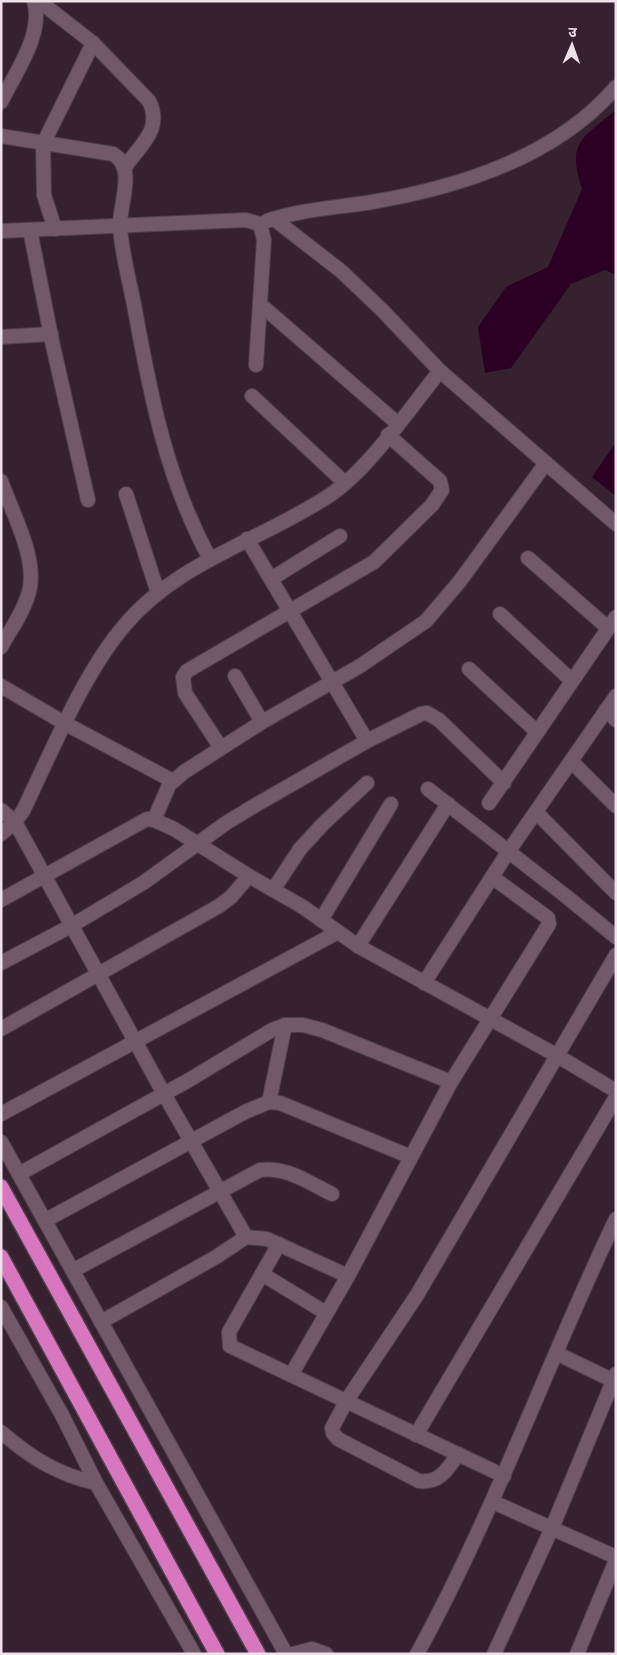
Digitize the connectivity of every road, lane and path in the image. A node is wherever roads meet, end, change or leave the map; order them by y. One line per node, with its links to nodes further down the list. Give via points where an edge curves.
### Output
1 (34, 1): 5 (street, via 36,11 29,46)
2 (39, 1): 3 (street)
3 (93, 43): 7 (street); 8 (street, via 149,100 154,110 154,126)
4 (616, 87): 9 (street, via 594,110 544,147 485,171 415,193 296,212)
5 (1, 102)
6 (1, 136): 7 (street)
7 (43, 144): 8 (street, via 113,154); 12 (street, via 44,195)
8 (125, 167): 11 (street)
9 (274, 219): 10 (street); 19 (street, via 341,271)
10 (260, 224): 11 (street, via 246,220); 15 (street, via 264,240)
11 (120, 227): 12 (street); 32 (street, via 167,460 188,515)
12 (55, 229): 13 (street)
13 (30, 230): 14 (street); 16 (street)
14 (1, 231)
15 (260, 305): 18 (street); 21 (street)
16 (51, 334): 17 (street); 27 (street)
17 (1, 337)
18 (256, 365)
19 (440, 371): 21 (street); 23 (street)
20 (252, 396): 25 (street)
21 (398, 423): 22 (street)
22 (388, 435): 25 (street); 35 (street, via 440,481 442,490 374,562)
23 (546, 462): 28 (street); 42 (street, via 438,610 406,637)
24 (1, 481): 38 (street, via 31,573 30,590 24,605)
25 (344, 483): 30 (street, via 314,505)
26 (126, 494): 34 (street)
27 (88, 500)
28 (616, 524)
29 (340, 536): 33 (street)
30 (247, 540): 32 (street); 33 (street)
31 (528, 558): 37 (street)
32 (210, 559): 34 (street)
33 (271, 579): 35 (street)
34 (158, 593): 47 (street, via 124,625)
35 (290, 612): 42 (street); 50 (street, via 194,666 182,677 185,692)
36 (500, 614): 41 (street)
37 (612, 622): 41 (street)
38 (1, 647)
39 (469, 669): 48 (street)
40 (235, 676): 46 (street)
41 (571, 680): 48 (street)
42 (333, 682): 46 (street); 49 (street)
43 (1, 686): 47 (street)
44 (616, 696): 45 (street)
45 (611, 715): 51 (street)
46 (262, 722): 50 (street)
47 (66, 724): 52 (street); 63 (street)
48 (537, 732): 54 (street)
49 (367, 741): 54 (street, via 411,718 427,714 439,720); 65 (street, via 254,806)
50 (222, 748): 52 (street)
51 (572, 762): 59 (street); 61 (street)
52 (173, 781): 62 (street, via 164,793)
53 (367, 783): 70 (street, via 306,842)
54 (504, 783): 56 (street)
55 (428, 789): 58 (street)
56 (489, 803)
57 (391, 804): 73 (street)
58 (448, 804): 66 (street); 77 (street)
59 (616, 806)
60 (1, 810): 63 (street)
61 (537, 813): 66 (street); 71 (street)
62 (154, 820): 65 (street); 67 (street, via 148,820)
63 (15, 822): 64 (street); 67 (street)
64 (1, 834)
65 (197, 844): 68 (street); 74 (street, via 143,883)
66 (508, 852): 69 (street); 76 (street)
67 (43, 876): 72 (street); 74 (street)
68 (249, 876): 70 (street); 80 (street, via 219,906)
69 (492, 877): 82 (street); 83 (street, via 548,918 549,924)
70 (273, 890): 73 (street)
71 (616, 893)
72 (1, 900)
73 (321, 920): 75 (street)
74 (71, 926): 79 (street); 80 (street)
75 (338, 932): 77 (street); 86 (street)
76 (616, 937)
77 (358, 946): 82 (street)
78 (616, 955): 81 (street)
79 (1, 963)
80 (99, 975): 85 (street); 86 (street)
81 (610, 978): 87 (street)
82 (424, 983): 83 (street)
83 (489, 1018): 87 (street); 88 (street)
84 (285, 1025): 88 (street, via 322,1030); 90 (street, via 258,1037); 92 (street)
85 (1, 1029)
86 (136, 1043): 90 (street); 93 (street)
87 (556, 1055): 89 (street); 115 (street, via 417,1295)
88 (451, 1082): 96 (street)
89 (616, 1091)
90 (164, 1094): 95 (street); 97 (street)
91 (616, 1097): 117 (street)
92 (269, 1102): 95 (street); 96 (street, via 293,1106)
93 (1, 1114)
94 (1, 1142): 97 (street)
95 (191, 1142): 99 (street); 102 (street)
96 (411, 1157): 108 (street)
97 (19, 1174): 102 (street)
98 (1, 1186): 126 (highway)
99 (219, 1191): 100 (street, via 270,1169 286,1172); 103 (street); 106 (street)
100 (332, 1194)
101 (616, 1219): 112 (street)
102 (46, 1220): 106 (street)
103 (246, 1237): 104 (street, via 260,1236); 111 (street)
104 (279, 1244): 107 (street); 108 (street)
105 (1, 1257): 125 (highway)
106 (74, 1270): 111 (street)
107 (262, 1274): 110 (street); 113 (street, via 229,1332 228,1342 234,1349)
108 (348, 1276): 110 (street)
109 (1, 1307): 120 (street)
110 (326, 1313): 113 (street)
111 (101, 1322): 127 (street)
112 (556, 1353): 114 (street); 119 (street)
113 (291, 1375): 115 (street)
114 (615, 1379): 122 (street)
115 (347, 1400): 117 (street); 118 (street, via 332,1428 335,1436 406,1475 419,1481 435,1480 448,1470)
116 (1, 1432): 120 (street, via 40,1462 63,1474)
117 (416, 1435): 118 (street)
118 (458, 1454): 119 (street)
119 (504, 1476): 121 (street)
120 (96, 1482): 124 (street)
121 (493, 1502): 122 (street); 130 (street)
122 (552, 1528): 123 (street); 131 (street)
123 (616, 1558): 132 (street)
124 (194, 1654)
125 (217, 1654)
126 (258, 1654)
127 (286, 1654)
128 (293, 1654): 129 (street, via 312,1649)
129 (326, 1654)
130 (416, 1654)
131 (494, 1654)
132 (577, 1654)

